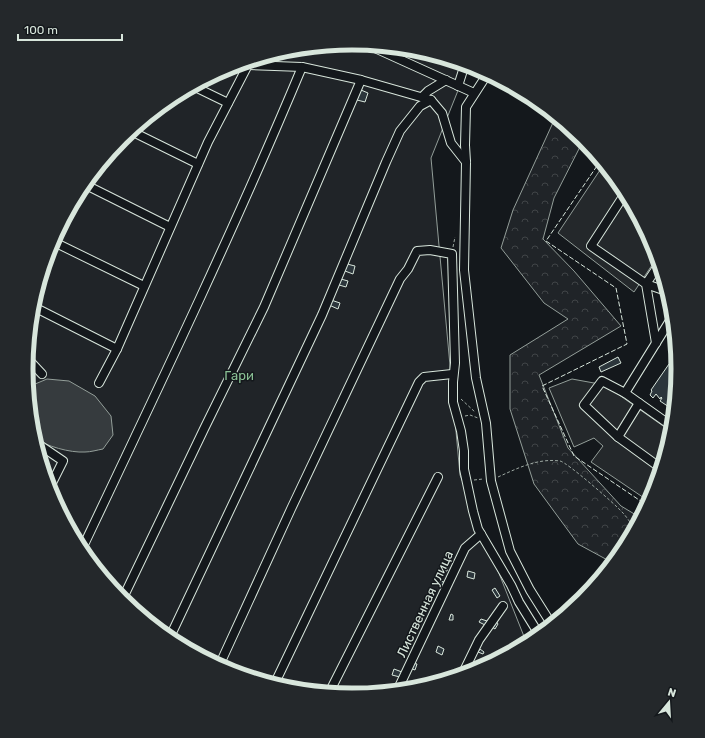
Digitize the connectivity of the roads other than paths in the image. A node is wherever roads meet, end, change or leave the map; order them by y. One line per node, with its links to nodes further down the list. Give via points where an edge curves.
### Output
1 (381, 51): 8 (lane)
2 (255, 65): 3 (lane)
3 (302, 67): 7 (lane); 43 (lane, via 270,145)
4 (243, 69): 14 (lane)
5 (463, 69): 9 (lane)
6 (484, 78): 11 (lane)
7 (361, 80): 12 (lane); 44 (lane, via 264,307)
8 (446, 80): 9 (lane); 12 (lane)
9 (458, 86): 11 (lane)
10 (199, 89): 14 (lane)
11 (474, 93): 16 (lane, via 466,107)
12 (422, 97): 13 (lane)
13 (431, 100): 16 (lane, via 442,113 451,143); 48 (lane, via 420,106 400,131 322,315)
14 (228, 103): 17 (lane)
15 (137, 134): 17 (lane)
16 (466, 162): 46 (lane, via 464,270 476,378 486,421 490,479 510,551)
17 (198, 164): 20 (lane)
18 (90, 187): 20 (lane)
19 (622, 198): 23 (lane, via 591,246)
20 (170, 226): 24 (lane)
21 (58, 244): 24 (lane)
22 (656, 269): 23 (lane)
23 (646, 284): 25 (lane); 28 (lane)
24 (144, 286): 29 (lane)
25 (662, 290)
26 (39, 309): 29 (lane)
27 (668, 323): 28 (lane)
28 (656, 343): 34 (lane)
29 (117, 349): 33 (lane)
30 (33, 365): 31 (lane)
31 (42, 374)
32 (452, 374): 51 (lane, via 424,377 419,382)
33 (99, 383)
34 (625, 394): 35 (lane); 37 (lane, via 602,381 584,406)
35 (639, 403): 36 (lane); 37 (lane)
36 (667, 423)
37 (618, 437): 39 (lane)
38 (43, 447): 41 (lane, via 63,461)
39 (657, 465)
40 (438, 477): 53 (lane)
41 (53, 481)
42 (481, 534): 47 (lane); 49 (lane, via 464,469 460,425 453,402 455,363 452,254 430,250 417,251 400,279); 52 (lane, Лиственная улица, via 465,548)
43 (85, 543)
44 (125, 593)
45 (503, 606): 50 (lane, via 479,640)
46 (549, 621)
47 (536, 630)
48 (172, 633)
49 (222, 660)
50 (465, 668)
51 (277, 679)
52 (400, 685)
53 (332, 688)

